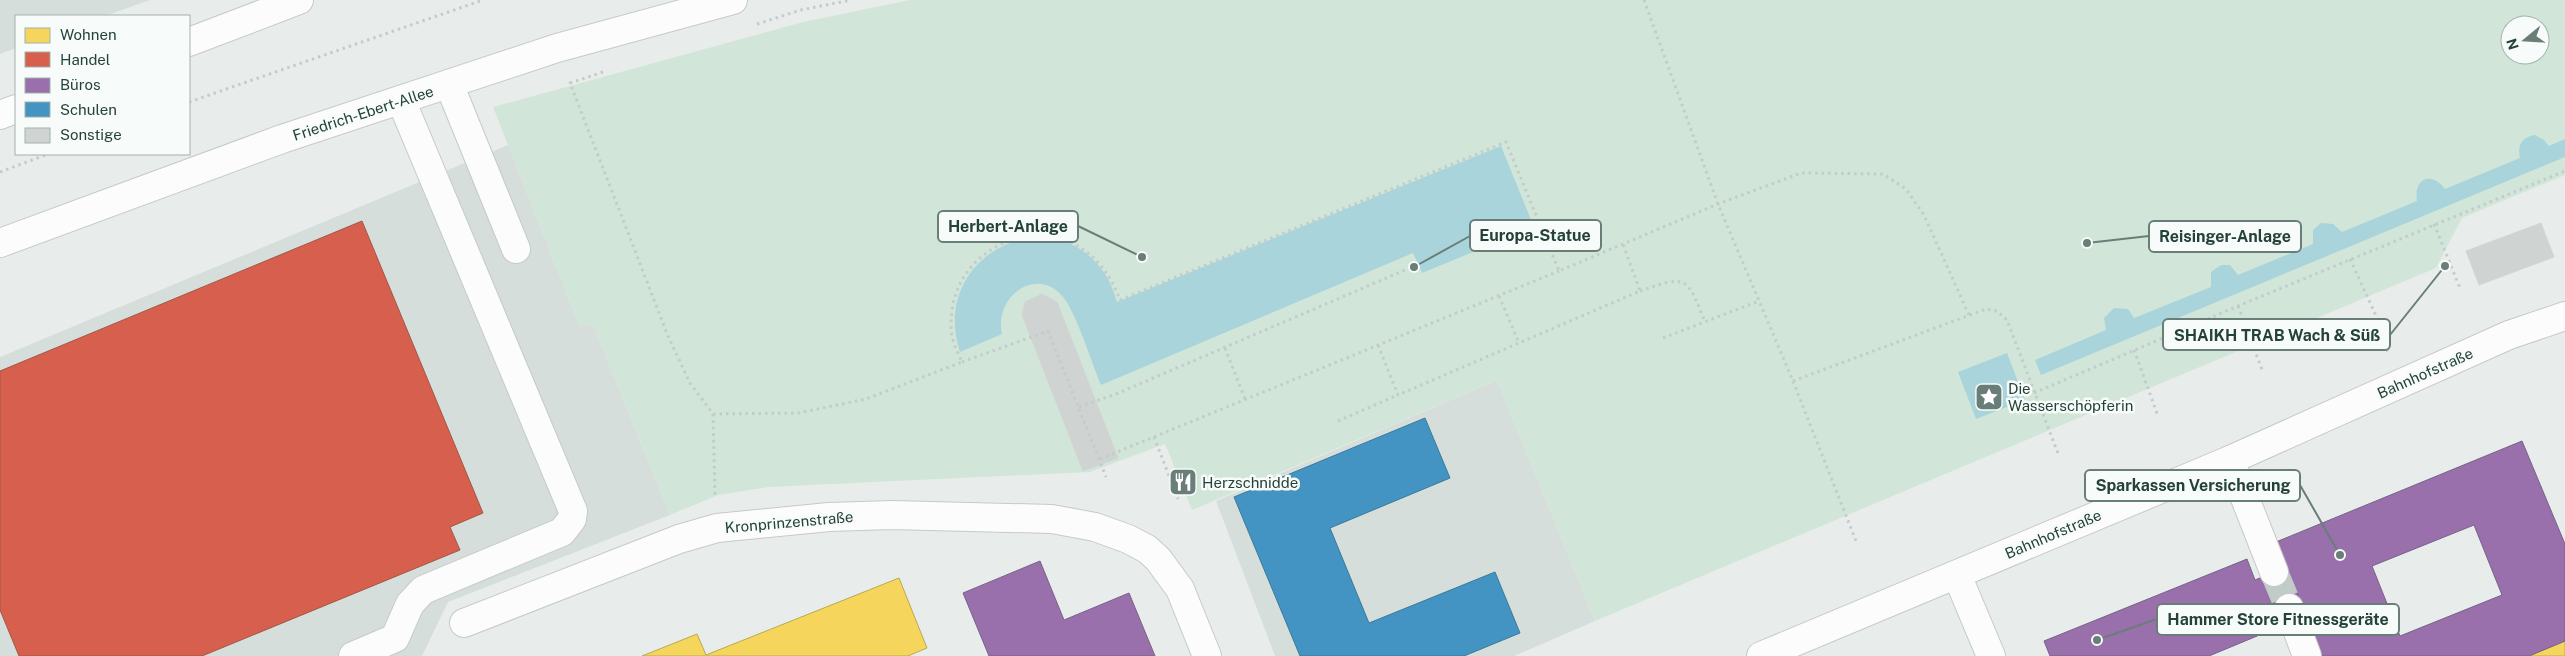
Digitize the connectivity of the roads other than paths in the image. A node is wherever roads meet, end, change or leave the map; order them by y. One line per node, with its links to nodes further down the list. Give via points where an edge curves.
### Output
1 (299, 0): 3 (street)
2 (733, 0): 4 (street, Friedrich-Ebert-Allee, via 558,48)
3 (190, 42)
4 (449, 84): 5 (street, Friedrich-Ebert-Allee); 9 (street)
5 (401, 100): 8 (street, Friedrich-Ebert-Allee, via 282,139); 18 (street, via 573,511 572,519 562,532 423,590 410,604 395,638)
6 (15, 109): 7 (street)
7 (0, 116)
8 (0, 243)
9 (516, 249)
10 (2565, 302): 12 (street, Bahnhofstraße)
11 (2565, 316): 12 (street, Bahnhofstraße)
12 (2509, 335): 13 (street, Bahnhofstraße)
13 (2230, 460): 14 (street); 15 (street, Bahnhofstraße)
14 (2274, 572)
15 (1956, 575): 20 (street, Bahnhofstraße); 21 (street)
16 (2289, 608): 22 (street)
17 (464, 623): 19 (street, Kronprinzenstraße, via 679,539 718,528 829,517 942,515 1052,519 1096,527 1147,549 1180,589)
18 (353, 656)
19 (1208, 656)
20 (1761, 656)
21 (1991, 656)
22 (2307, 656)

